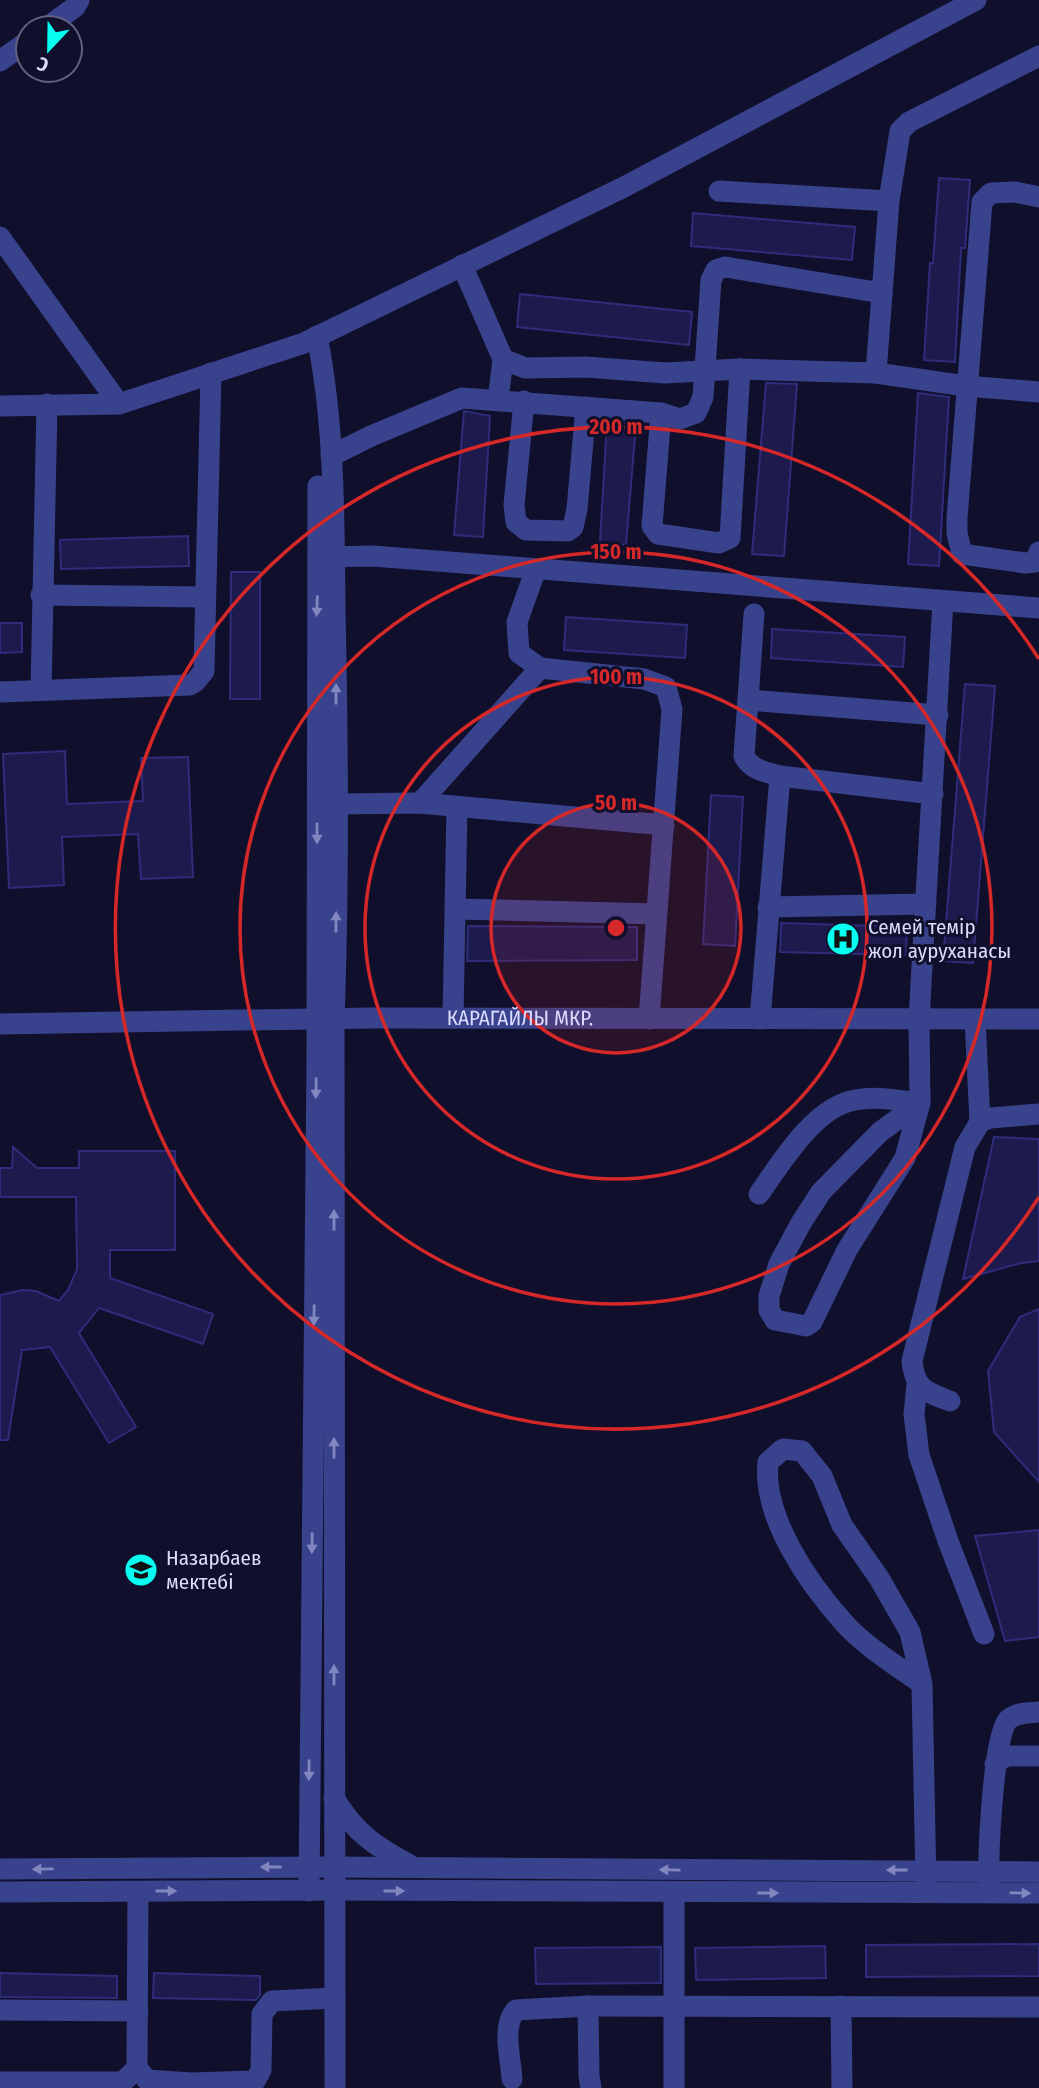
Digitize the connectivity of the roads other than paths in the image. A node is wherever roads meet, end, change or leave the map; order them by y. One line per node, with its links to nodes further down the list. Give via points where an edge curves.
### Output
1 (79, 0): 3 (street)
2 (976, 0): 9 (street, via 624,187)
3 (65, 14)
4 (1039, 56): 7 (street, via 909,122 900,131)
5 (719, 191): 7 (street)
6 (1039, 197): 17 (street, via 991,193 982,202)
7 (889, 201): 10 (street)
8 (0, 237): 22 (street)
9 (463, 265): 11 (street); 12 (street)
10 (883, 293): 14 (street, via 725,267 716,270 710,280); 16 (street)
11 (311, 339): 15 (street); 26 (street, via 324,369); 28 (street, via 310,376)
12 (503, 359): 14 (street, via 525,368); 19 (street)
13 (740, 369): 14 (street); 16 (street); 25 (street, via 730,538 719,543 682,538 658,534 652,526)
14 (705, 370): 25 (street, via 703,397 696,413 680,419)
15 (211, 373): 22 (street); 31 (street)
16 (876, 373): 17 (street)
17 (966, 386): 18 (street); 27 (street, via 957,518 962,554 1025,563 1035,562)
18 (1039, 392)
19 (498, 400): 20 (street); 26 (street, via 462,398)
20 (524, 401): 24 (street); 24 (street, via 514,505 516,522 526,530 568,531 573,527)
21 (47, 404): 22 (street); 23 (street); 30 (street)
22 (119, 404)
23 (0, 406)
24 (586, 407): 25 (street)
25 (660, 413)
26 (331, 456): 28 (street)
27 (1039, 552)
28 (326, 556): 29 (street); 43 (street, one-way to 28); 51 (street, one-way to 51, via 316,657)
29 (536, 569): 32 (street); 35 (street, via 517,622 519,653)
30 (41, 595): 31 (street); 36 (street)
31 (205, 597): 36 (street, via 204,671 190,685)
32 (943, 601): 33 (street); 39 (street)
33 (1039, 608)
34 (754, 614): 38 (street)
35 (540, 668): 42 (street); 45 (street, via 644,678 666,687 672,709)
36 (41, 690): 37 (street)
37 (0, 692)
38 (748, 700): 39 (street); 40 (street, via 744,756 757,769)
39 (938, 715): 41 (street)
40 (780, 776): 41 (street); 47 (street)
41 (933, 794): 46 (street)
42 (420, 803): 43 (street); 44 (street)
43 (337, 804): 51 (street, one-way to 43)
44 (457, 807): 45 (street); 48 (street)
45 (664, 825): 49 (street)
46 (926, 904): 47 (street); 54 (street)
47 (768, 906): 53 (street)
48 (455, 908): 49 (street); 50 (street)
49 (656, 914): 52 (street)
50 (453, 1018): 51 (street, КАРАГАЙЛЫ МКР.); 52 (street, КАРАГАЙЛЫ МКР.)
51 (325, 1019): 57 (street, КАРАГАЙЛЫ МКР.); 69 (street, one-way to 51); 70 (street, one-way to 70)
52 (649, 1019): 53 (street, КАРАГАЙЛЫ МКР.)
53 (760, 1019): 54 (street, КАРАГАЙЛЫ МКР.)
54 (919, 1019): 55 (street, КАРАГАЙЛЫ МКР.); 58 (street)
55 (975, 1019): 56 (street, КАРАГАЙЛЫ МКР.); 60 (street)
56 (1039, 1019)
57 (0, 1024)
58 (920, 1103): 58 (street, via 905,1158 847,1250 812,1322 806,1326 775,1320 769,1296 779,1264 821,1192 880,1132); 61 (street, via 851,1100 824,1114)
59 (1039, 1114): 60 (street)
60 (980, 1122): 62 (street, via 965,1147 912,1361)
61 (759, 1194)
62 (917, 1384): 63 (street); 64 (street, via 914,1414 919,1455)
63 (950, 1401)
64 (984, 1634)
65 (922, 1684): 65 (street, via 911,1632 842,1525 822,1476 802,1451 783,1449 768,1462 766,1481 791,1553 846,1625); 74 (street)
66 (1039, 1712): 68 (street, via 1016,1714 1006,1722)
67 (1039, 1756): 68 (street, via 1006,1756)
68 (995, 1764): 76 (street)
69 (334, 1798): 71 (street); 72 (street, via 360,1834)
70 (308, 1867): 71 (street); 73 (street, one-way to 73); 78 (street)
71 (334, 1867): 72 (street); 77 (street)
72 (415, 1867): 74 (street, one-way to 72)
73 (0, 1869)
74 (926, 1871): 76 (street); 82 (street)
75 (1039, 1872): 76 (street)
76 (989, 1882): 82 (street); 83 (street, one-way to 83)
77 (335, 1890): 78 (street); 81 (street, one-way to 81); 84 (street)
78 (309, 1891): 80 (street, one-way to 78)
79 (0, 1892): 80 (street)
80 (138, 1892): 90 (street)
81 (674, 1892): 82 (street, one-way to 82); 86 (street)
82 (926, 1893)
83 (1039, 1893)
84 (335, 1998): 91 (street, via 272,2001 262,2014 261,2070 255,2081 147,2080); 94 (street)
85 (588, 2006): 86 (street); 92 (street, via 516,2010 508,2023); 95 (street)
86 (673, 2006): 87 (street); 96 (street)
87 (841, 2006): 88 (street); 97 (street)
88 (1039, 2007)
89 (0, 2010): 90 (street)
90 (138, 2011): 91 (street)
91 (137, 2068): 93 (street, via 123,2082)
92 (512, 2079)
93 (0, 2082)
94 (335, 2088)
95 (592, 2088)
96 (674, 2088)
97 (842, 2088)

